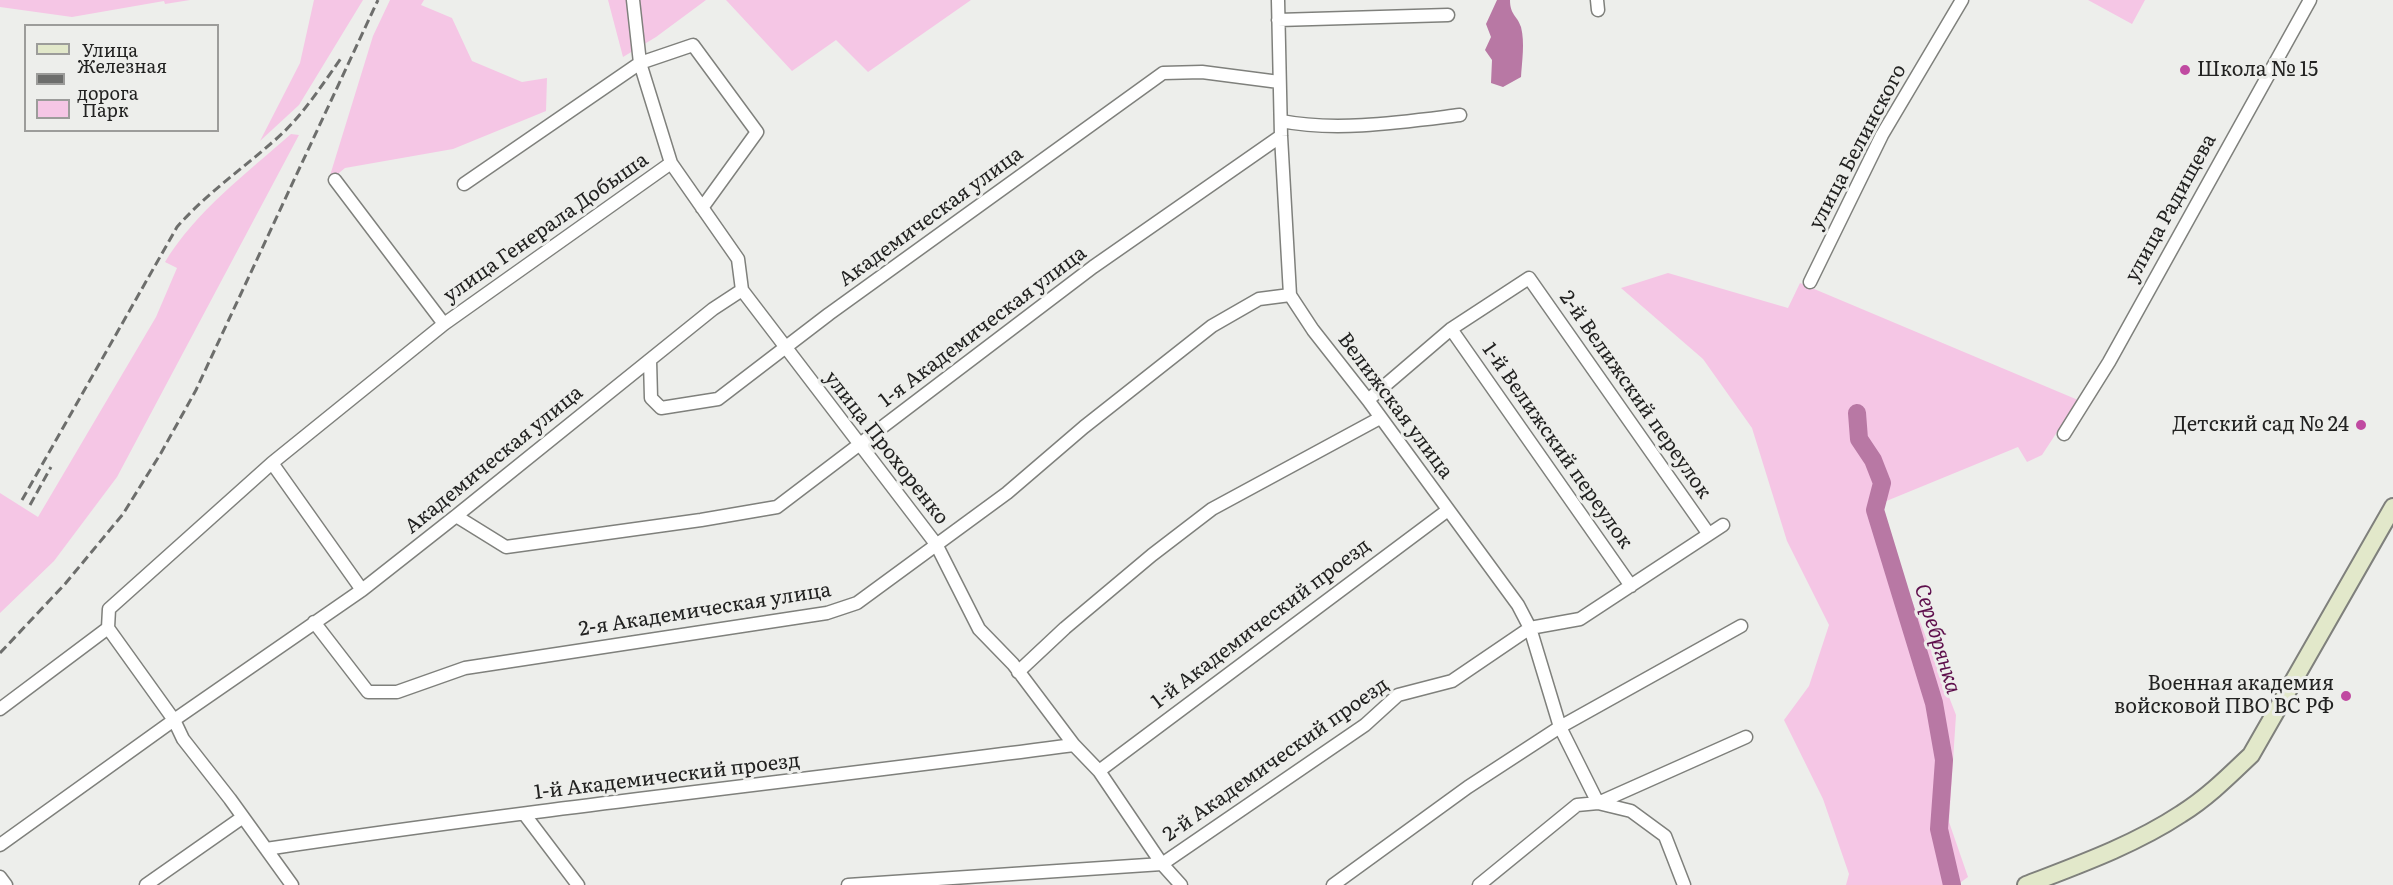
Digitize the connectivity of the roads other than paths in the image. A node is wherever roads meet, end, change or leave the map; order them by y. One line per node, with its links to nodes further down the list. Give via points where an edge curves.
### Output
1 (633, 0): 7 (street, улица Прохоренко)
2 (1278, 0): 6 (street)
3 (1962, 0): 16 (street, улица Белинского, via 1882,135)
4 (2310, 0): 25 (street, улица Радищева, via 2109,362)
5 (1448, 15): 6 (street)
6 (1278, 20): 8 (street)
7 (640, 63): 12 (street, улица Прохоренко); 14 (street); 15 (street, via 693,45 757,132)
8 (1279, 82): 10 (street); 21 (street, Академическая улица, via 1202,72 1163,74)
9 (1460, 115): 10 (street, via 1374,124)
10 (1281, 121): 11 (street)
11 (1281, 136): 18 (street); 26 (street, 1-я Академическая улица, via 1093,267)
12 (671, 163): 15 (street, улица Прохоренко); 19 (street, улица Генерала Добыша)
13 (335, 180): 19 (street, улица Генерала Добыша)
14 (464, 184)
15 (702, 208): 17 (street, улица Прохоренко, via 738,259)
16 (1810, 282)
17 (742, 290): 21 (street, улица Прохоренко); 22 (street, Академическая улица)
18 (1290, 295): 23 (street, Велижская улица); 33 (street, 2-я Академическая улица, via 1259,299 1212,326 1007,493)
19 (444, 324): 27 (street, улица Генерала Добыша)
20 (1451, 329): 23 (street); 32 (street, 2-й Велижский переулок, via 1529,278); 34 (street, 1-й Велижский переулок)
21 (784, 348): 22 (street, Академическая улица, via 717,399 661,408 651,398); 26 (street, улица Прохоренко)
22 (650, 360): 30 (street, Академическая улица)
23 (1368, 400): 24 (street, Велижская улица)
24 (1380, 418): 29 (street, Велижская улица); 40 (street, via 1212,509 1065,628)
25 (2064, 434)
26 (858, 444): 30 (street, 1-я Академическая улица, via 777,507 766,509 506,547); 33 (street, улица Прохоренко)
27 (272, 463): 35 (street); 39 (street, via 109,609)
28 (2393, 507): 63 (street, via 2251,755 2180,815 2081,864)
29 (1448, 510): 38 (street, Велижская улица); 46 (street, 1-й Академический проезд)
30 (456, 516): 35 (street, Академическая улица)
31 (1723, 525): 32 (street)
32 (1708, 533): 34 (street)
33 (936, 544): 36 (street, 2-я Академическая улица, via 857,603 827,613 465,668 397,692 368,692); 40 (street, улица Прохоренко, via 979,629)
34 (1630, 586): 38 (street, via 1580,619)
35 (362, 590): 36 (street, Академическая улица)
36 (314, 622): 42 (street, Академическая улица)
37 (1741, 626): 43 (street)
38 (1530, 627): 43 (street, Велижская улица); 52 (street, 2-й Академический проезд, via 1452,681 1398,696 1365,725)
39 (108, 628): 41 (street); 42 (street)
40 (1018, 672): 45 (street, улица Прохоренко)
41 (0, 709)
42 (174, 720): 49 (street, via 183,740); 50 (street, Академическая улица)
43 (1560, 727): 47 (street, Велижская улица); 60 (street, via 1468,787)
44 (1746, 737): 47 (street)
45 (1074, 745): 46 (street, улица Прохоренко); 48 (street, 1-й Академический проезд)
46 (1099, 771): 52 (street, улица Прохоренко)
47 (1598, 803): 61 (street, via 1577,805); 62 (street, via 1631,811 1665,836)
48 (525, 815): 51 (street, 1-й Академический проезд); 57 (street)
49 (243, 817): 51 (street); 55 (street)
50 (0, 845)
51 (266, 849): 56 (street)
52 (1162, 864): 58 (street, 2-й Академический проезд); 59 (street, улица Прохоренко)
53 (0, 877): 54 (street)
54 (6, 885)
55 (147, 885)
56 (292, 885)
57 (578, 885)
58 (848, 885)
59 (1181, 885)
60 (1333, 885)
61 (1479, 885)
62 (1684, 885)
63 (2026, 885)

